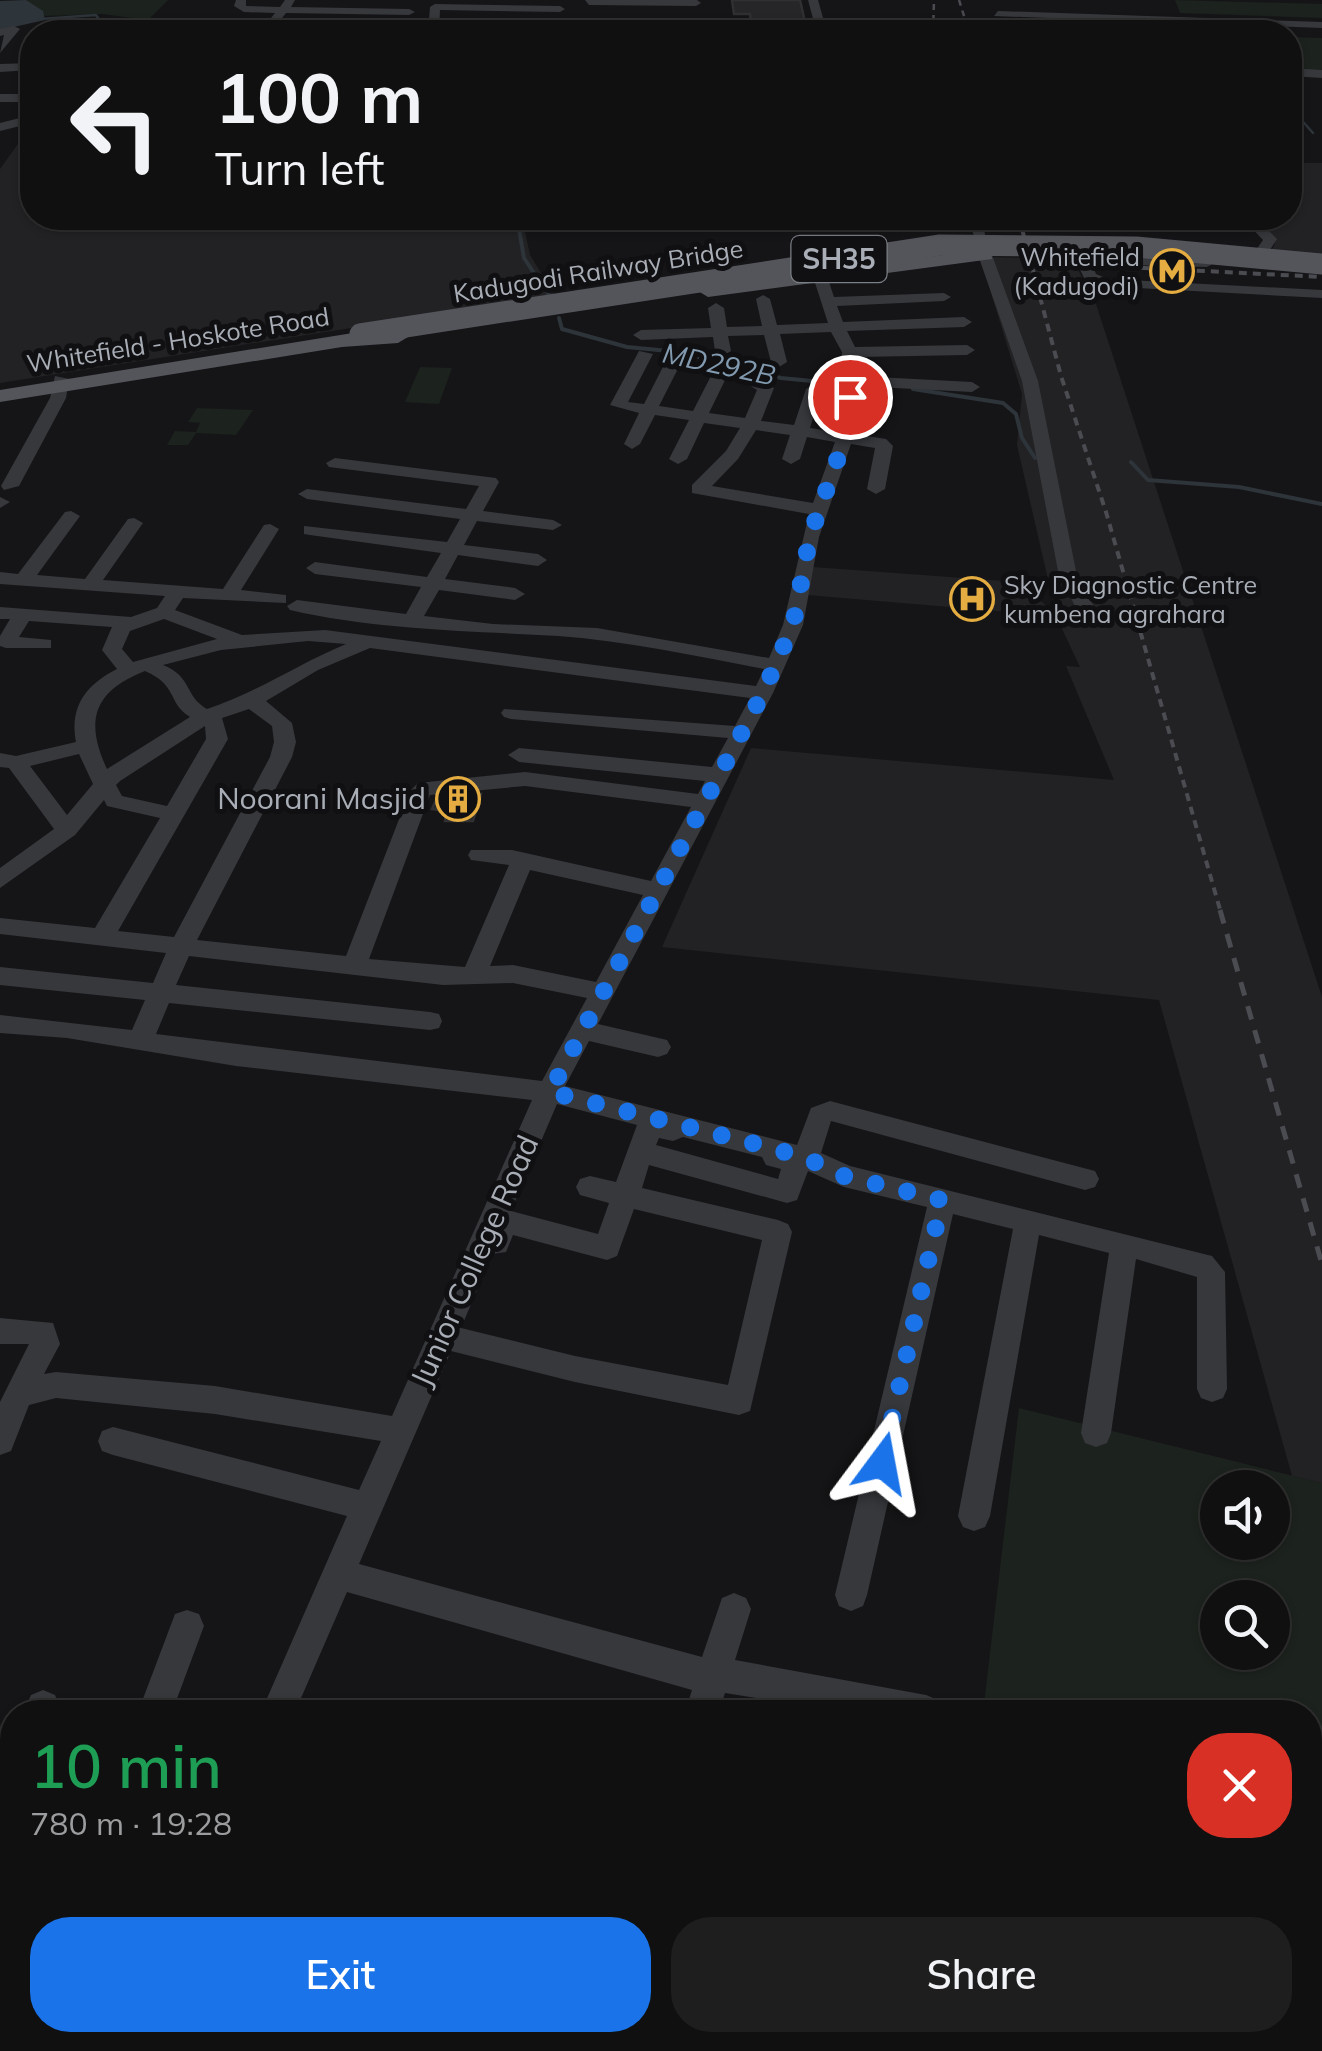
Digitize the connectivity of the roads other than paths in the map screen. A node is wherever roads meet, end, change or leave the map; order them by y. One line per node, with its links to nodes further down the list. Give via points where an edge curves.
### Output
1 (241, 0): 6 (street, via 244,9)
2 (994, 0): 12 (street)
3 (562, 4): 15 (street, via 434,7)
4 (589, 4): 8 (street)
5 (1110, 4): 9 (street)
6 (286, 5): 10 (street, via 308,16)
7 (340, 5): 10 (street)
8 (696, 5)
9 (1144, 5)
10 (411, 6)
11 (523, 11): 16 (street)
12 (998, 14): 17 (street); 18 (street)
13 (350, 20): 14 (street)
14 (407, 20)
15 (433, 20)
16 (512, 20)
17 (1000, 20)
18 (1175, 20)
19 (0, 33): 20 (street, via 14,29)
20 (0, 52)
21 (977, 230): 23 (street)
22 (1259, 230): 24 (street, via 1270,239)
23 (983, 249): 27 (main road); 85 (street, via 1030,381 1067,572)
24 (1252, 255): 25 (street, via 1071,244 1076,259); 26 (street)
25 (1083, 259): 26 (street); 28 (street, via 1090,277 1106,283)
26 (1322, 266): 40 (main road, SH35, bridge, via 1139,250 929,249)
27 (817, 267): 31 (street, Junior College Road); 40 (main road, via 363,328)
28 (1322, 294)
29 (944, 296): 31 (street)
30 (763, 299): 36 (street)
31 (829, 302): 35 (street, Junior College Road)
32 (716, 308): 37 (street)
33 (660, 315): 38 (street)
34 (964, 322): 35 (street)
35 (837, 328): 36 (street); 42 (street, Junior College Road)
36 (774, 330): 37 (street); 45 (street)
37 (720, 332): 38 (street); 41 (street)
38 (664, 334): 39 (street)
39 (641, 335)
40 (352, 337): 48 (main road, Whitefield - Hoskote Road / SH35)
41 (723, 351)
42 (850, 352): 47 (street, Junior College Road); 47 (street, via 963,350 969,387)
43 (645, 354): 53 (street, via 618,405)
44 (677, 355): 53 (street)
45 (780, 362)
46 (721, 372): 54 (street)
47 (850, 381): 57 (street, Junior College Road)
48 (62, 383): 50 (main road, SH35); 52 (main road, Whitefield - Hoskote Road / SH35); 64 (street)
49 (754, 383): 55 (street, via 766,388)
50 (0, 388)
51 (814, 389): 56 (street)
52 (0, 396)
53 (648, 409): 54 (street); 58 (street)
54 (696, 416): 55 (street); 59 (street)
55 (752, 425): 56 (street); 65 (street, via 733,458 698,490)
56 (800, 432): 57 (street); 60 (street)
57 (845, 438): 62 (street, via 884,446); 65 (street, Junior College Road)
58 (632, 444)
59 (678, 458)
60 (791, 459)
61 (335, 463): 66 (street, via 490,482)
62 (876, 489)
63 (307, 494): 66 (street)
64 (4, 497)
65 (820, 510): 91 (street, Junior College Road, via 793,625)
66 (472, 515): 69 (street); 72 (street)
67 (71, 516): 76 (street)
68 (134, 523): 77 (street)
69 (553, 525)
70 (270, 529): 80 (street)
71 (310, 530): 72 (street)
72 (452, 549): 73 (street); 78 (street)
73 (538, 560)
74 (316, 568): 78 (street)
75 (0, 578): 76 (street)
76 (24, 579): 77 (street)
77 (92, 583): 79 (street)
78 (432, 584): 81 (street); 86 (street)
79 (179, 590): 80 (street); 82 (street)
80 (228, 594): 86 (street)
81 (515, 594)
82 (164, 612): 87 (street); 88 (street)
83 (0, 613): 84 (street)
84 (23, 614): 87 (street); 90 (street, via 6,642)
85 (1090, 619)
86 (412, 620): 91 (street, via 556,632)
87 (128, 622): 92 (street, via 112,650)
88 (238, 641): 89 (street, via 322,635); 92 (street)
89 (368, 642): 93 (street); 94 (street)
90 (44, 644)
91 (775, 666): 93 (street, Junior College Road)
92 (138, 667): 96 (street, via 173,676 184,702); 98 (street, via 94,693)
93 (763, 693): 97 (street, Junior College Road)
94 (252, 701): 96 (street); 112 (street, via 282,724 282,757)
95 (511, 714): 97 (street)
96 (205, 721): 102 (street, via 148,750); 104 (street, via 216,739)
97 (740, 734): 101 (street, Junior College Road)
98 (84, 746): 100 (street); 102 (street)
99 (519, 755): 101 (street)
100 (8, 761): 105 (street)
101 (718, 776): 103 (street, Junior College Road)
102 (104, 786): 104 (street, via 114,800); 105 (street)
103 (704, 802): 109 (street, Junior College Road); 113 (street, via 525,779 426,788)
104 (173, 814): 111 (street)
105 (67, 830): 108 (street)
106 (479, 855): 107 (street)
107 (522, 862): 109 (street); 114 (street)
108 (0, 880)
109 (657, 890): 116 (street, Junior College Road)
110 (0, 926): 111 (street)
111 (101, 939): 112 (street)
112 (181, 947): 113 (street); 117 (street)
113 (354, 966): 114 (street)
114 (474, 975): 116 (street, via 513,974)
115 (0, 976): 117 (street)
116 (603, 992): 120 (street, Junior College Road)
117 (161, 993): 118 (street); 121 (street)
118 (430, 1022)
119 (0, 1024): 121 (street)
120 (583, 1030): 122 (street); 123 (street, Junior College Road)
121 (140, 1040): 123 (street)
122 (658, 1047)
123 (550, 1092): 125 (street); 132 (street, Junior College Road)
124 (641, 1152): 124 (street, via 650,1124 797,1162 788,1192); 128 (street)
125 (806, 1158): 126 (street, via 820,1115 830,1111); 129 (street, via 844,1176)
126 (1085, 1179)
127 (590, 1186): 128 (street)
128 (626, 1195): 132 (street, via 607,1248 504,1221); 134 (street, via 778,1232 739,1401)
129 (942, 1200): 130 (street); 144 (street)
130 (1028, 1222): 131 (street); 142 (street)
131 (1124, 1243): 135 (street, via 1209,1268); 138 (street)
132 (470, 1291): 134 (street, Junior College Road)
133 (0, 1331): 136 (street, via 44,1332 45,1344)
134 (450, 1338): 137 (street, Junior College Road)
135 (1212, 1389)
136 (18, 1394): 137 (street, via 56,1386 195,1398); 139 (street)
137 (400, 1430): 141 (street, Junior College Road)
138 (1096, 1433)
139 (0, 1441)
140 (114, 1442): 141 (street)
141 (368, 1507): 143 (street, Junior College Road)
142 (974, 1516)
143 (338, 1574): 147 (street); 149 (street, Junior College Road)
144 (852, 1594)
145 (734, 1609): 147 (street)
146 (187, 1626): 148 (street)
147 (712, 1678): 150 (street); 151 (street, via 776,1682)
148 (159, 1700)
149 (283, 1700)
150 (706, 1700)
151 (866, 1700)

